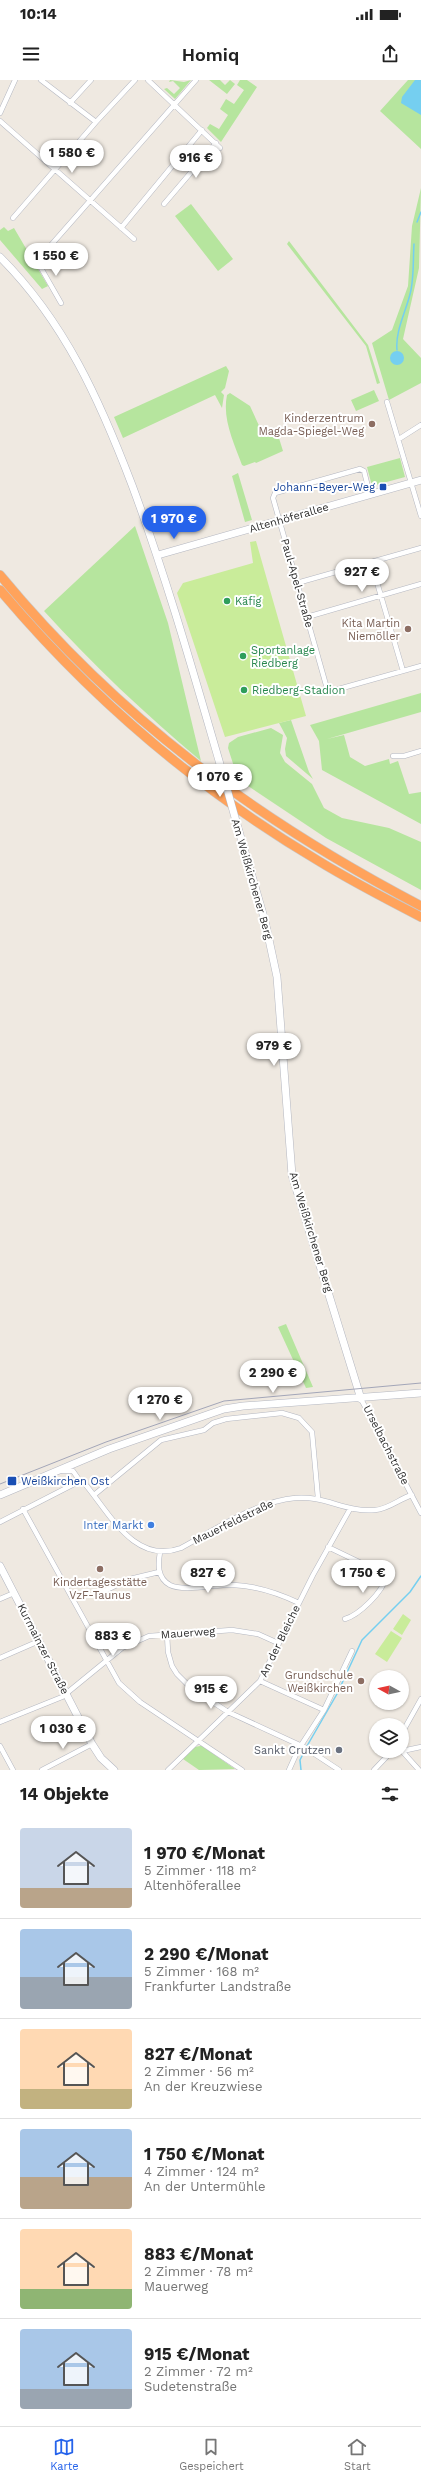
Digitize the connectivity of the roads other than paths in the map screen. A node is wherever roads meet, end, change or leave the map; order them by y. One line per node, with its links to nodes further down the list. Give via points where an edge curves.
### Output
1 (15, 80): 9 (street)
2 (41, 80): 7 (street)
3 (90, 80): 7 (street)
4 (135, 80): 11 (street)
5 (148, 80): 8 (street)
6 (196, 80): 8 (street)
7 (70, 103): 11 (street)
8 (174, 104): 12 (street); 16 (street)
9 (0, 114)
10 (0, 122): 15 (street)
11 (96, 122): 15 (street)
12 (202, 130): 13 (street); 19 (street)
13 (216, 143): 14 (street); 17 (street)
14 (220, 148)
15 (54, 169): 16 (street); 18 (street)
16 (90, 200): 19 (street); 22 (street, via 37,261)
17 (164, 204)
18 (13, 218)
19 (121, 228): 20 (street)
20 (134, 239)
21 (0, 257): 32 (main road, Am Weißkirchener Berg, via 35,295 80,362 108,423)
22 (61, 302)
23 (387, 402): 25 (street)
24 (421, 425): 25 (street)
25 (399, 439): 27 (street)
26 (421, 480): 27 (main road, Altenhöferallee)
27 (411, 483): 28 (main road, Altenhöferallee); 29 (street)
28 (370, 495): 30 (main road, Altenhöferallee); 30 (street, Paul-Apel-Straße, via 363,469 275,493 273,498)
29 (421, 516)
30 (279, 521): 32 (main road, Altenhöferallee); 35 (street, Paul-Apel-Straße)
31 (421, 548): 33 (street)
32 (158, 555): 47 (main road, Am Weißkirchener Berg, bridge, via 265,921 276,971 292,1175)
33 (371, 562): 35 (street); 38 (street)
34 (0, 575): 44 (highway, via 40,622 98,680 148,726 209,776 321,851)
35 (297, 583): 39 (street, Paul-Apel-Straße)
36 (421, 584): 38 (street)
37 (0, 590): 45 (highway, via 92,688 142,734 204,784 316,860)
38 (381, 596): 39 (street); 41 (street)
39 (307, 617): 41 (street, Paul-Apel-Straße, via 328,692)
40 (421, 666): 41 (street)
41 (403, 671)
42 (421, 751): 43 (street)
43 (393, 756)
44 (421, 906)
45 (421, 917)
46 (421, 1393): 47 (main road)
47 (362, 1399): 48 (main road, via 224,1409 120,1445); 52 (street, Urselbachstraße)
48 (58, 1471): 49 (street, Mauerfeldstraße, via 73,1471); 50 (main road)
49 (80, 1481): 51 (street, Mauerfeldstraße); 55 (street)
50 (0, 1495)
51 (94, 1495): 53 (street, via 161,1440 204,1430 213,1423 226,1419 286,1413 303,1420 312,1432); 59 (street, Mauerfeldstraße, via 131,1540 145,1549)
52 (412, 1495): 54 (street, Mauerfeldstraße, via 376,1510); 56 (street, Urselbachstraße)
53 (318, 1498): 54 (street, Mauerfeldstraße); 59 (street, Mauerfeldstraße, via 278,1501 237,1518 181,1548)
54 (350, 1509): 58 (street, An der Bleiche)
55 (23, 1510): 57 (street); 72 (street, via 68,1587)
56 (421, 1513)
57 (0, 1522)
58 (328, 1547): 65 (street, An der Bleiche); 66 (street, via 386,1577 378,1592 352,1617)
59 (160, 1552): 61 (street)
60 (0, 1566): 62 (main road, Kurmainzer Straße)
61 (159, 1572): 63 (street, via 130,1579); 65 (street, via 165,1581 174,1586 248,1586 276,1593)
62 (14, 1593): 64 (street); 68 (main road, Kurmainzer Straße)
63 (98, 1596)
64 (0, 1600)
65 (299, 1603): 69 (street, An der Bleiche)
66 (345, 1619)
67 (167, 1634): 69 (street, Mauerweg, via 240,1631 258,1634); 72 (street, Mauerweg, via 149,1636 134,1642); 77 (street, via 169,1656 177,1674 190,1687)
68 (39, 1641): 71 (street); 74 (main road, Kurmainzer Straße)
69 (278, 1643): 73 (street, An der Bleiche)
70 (352, 1651): 76 (street)
71 (0, 1658)
72 (106, 1661): 74 (street, Mauerweg); 80 (street, via 119,1683 134,1698)
73 (260, 1682): 76 (street); 77 (street, An der Bleiche)
74 (66, 1693): 79 (street, Mauerweg); 81 (main road, Kurmainzer Straße)
75 (421, 1699): 78 (street)
76 (324, 1710): 83 (street)
77 (228, 1712): 80 (street, An der Bleiche); 83 (street)
78 (409, 1720)
79 (0, 1722)
80 (198, 1741): 91 (street, An der Bleiche); 92 (street)
81 (92, 1744): 89 (street); 90 (main road, Kurmainzer Straße, via 101,1758)
82 (0, 1746): 88 (street)
83 (304, 1747): 93 (street); 94 (street)
84 (421, 1747): 85 (street)
85 (409, 1750)
86 (385, 1758): 95 (street)
87 (408, 1758): 96 (street)
88 (13, 1770)
89 (42, 1770)
90 (114, 1770)
91 (168, 1770)
92 (242, 1770)
93 (289, 1770)
94 (339, 1770)
95 (374, 1770)
96 (419, 1770)

